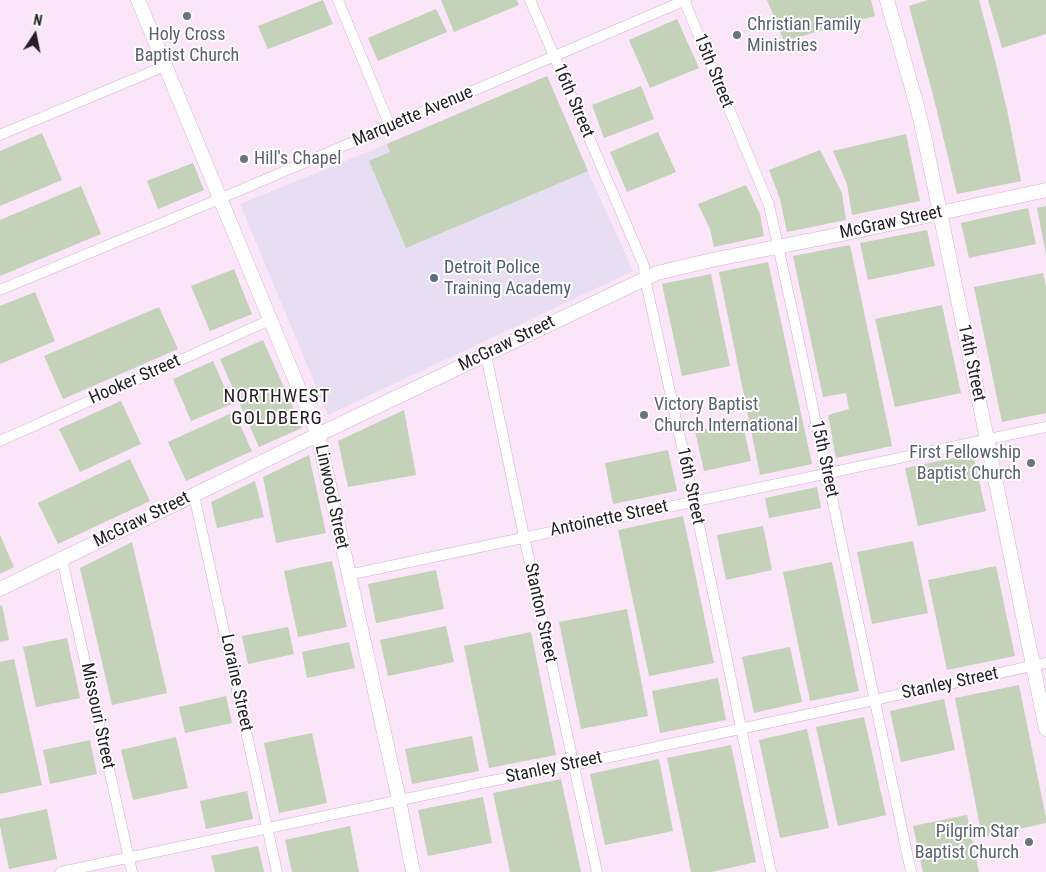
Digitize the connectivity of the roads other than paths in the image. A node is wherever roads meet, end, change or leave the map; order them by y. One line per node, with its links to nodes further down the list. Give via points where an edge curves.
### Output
1 (138, 0): 7 (street, Linwood Street)
2 (338, 0): 8 (street)
3 (530, 0): 6 (street, 16th Street)
4 (685, 0): 6 (street, Marquette Avenue); 13 (street, 15th Street, via 769,205)
5 (887, 0): 12 (street, 14th Street, via 917,106)
6 (554, 57): 8 (street, Marquette Avenue); 14 (street, 16th Street, via 644,266)
7 (165, 66): 9 (street); 11 (street, Linwood Street)
8 (390, 126): 11 (street, Marquette Avenue)
9 (0, 136)
10 (1046, 190): 12 (street, McGraw Street)
11 (220, 198): 15 (street, Marquette Avenue); 16 (street, Linwood Street)
12 (940, 213): 13 (street, McGraw Street); 20 (street, 14th Street)
13 (778, 247): 14 (street, McGraw Street); 22 (street, 15th Street)
14 (645, 278): 17 (street, McGraw Street); 24 (street, 16th Street)
15 (0, 290)
16 (270, 320): 19 (street, Linwood Street); 21 (street, Hooker Street)
17 (486, 354): 19 (street, McGraw Street); 25 (street, Stanton Street)
18 (1046, 427): 20 (street, Antoinette Street)
19 (318, 435): 23 (street, McGraw Street); 27 (street, Linwood Street)
20 (987, 439): 22 (street, Antoinette Street); 29 (street, 14th Street)
21 (0, 441)
22 (827, 474): 24 (street, Antoinette Street); 30 (street, 15th Street)
23 (194, 494): 26 (street, McGraw Street); 35 (street, Loraine Street)
24 (694, 501): 25 (street, Antoinette Street); 31 (street, 16th Street)
25 (524, 537): 27 (street, Antoinette Street); 33 (street, Stanton Street)
26 (62, 559): 28 (street, McGraw Street); 36 (street, Missouri Street)
27 (348, 575): 34 (street, Linwood Street)
28 (0, 590)
29 (1040, 665): 30 (street, Stanley Street); 32 (street, 14th Street)
30 (874, 700): 31 (street, Stanley Street); 43 (street, 15th Street)
31 (741, 728): 33 (street, Stanley Street); 42 (street, 16th Street)
32 (1046, 729)
33 (574, 765): 34 (street, Stanley Street); 41 (street, Stanton Street)
34 (399, 800): 35 (street, Stanley Street); 40 (street, Linwood Street)
35 (268, 829): 36 (street, Stanley Street); 39 (street, Loraine Street)
36 (129, 858): 37 (street, Stanley Street); 38 (street, Missouri Street)
37 (61, 872)
38 (132, 872)
39 (277, 872)
40 (413, 872)
41 (596, 872)
42 (771, 872)
43 (911, 872)

